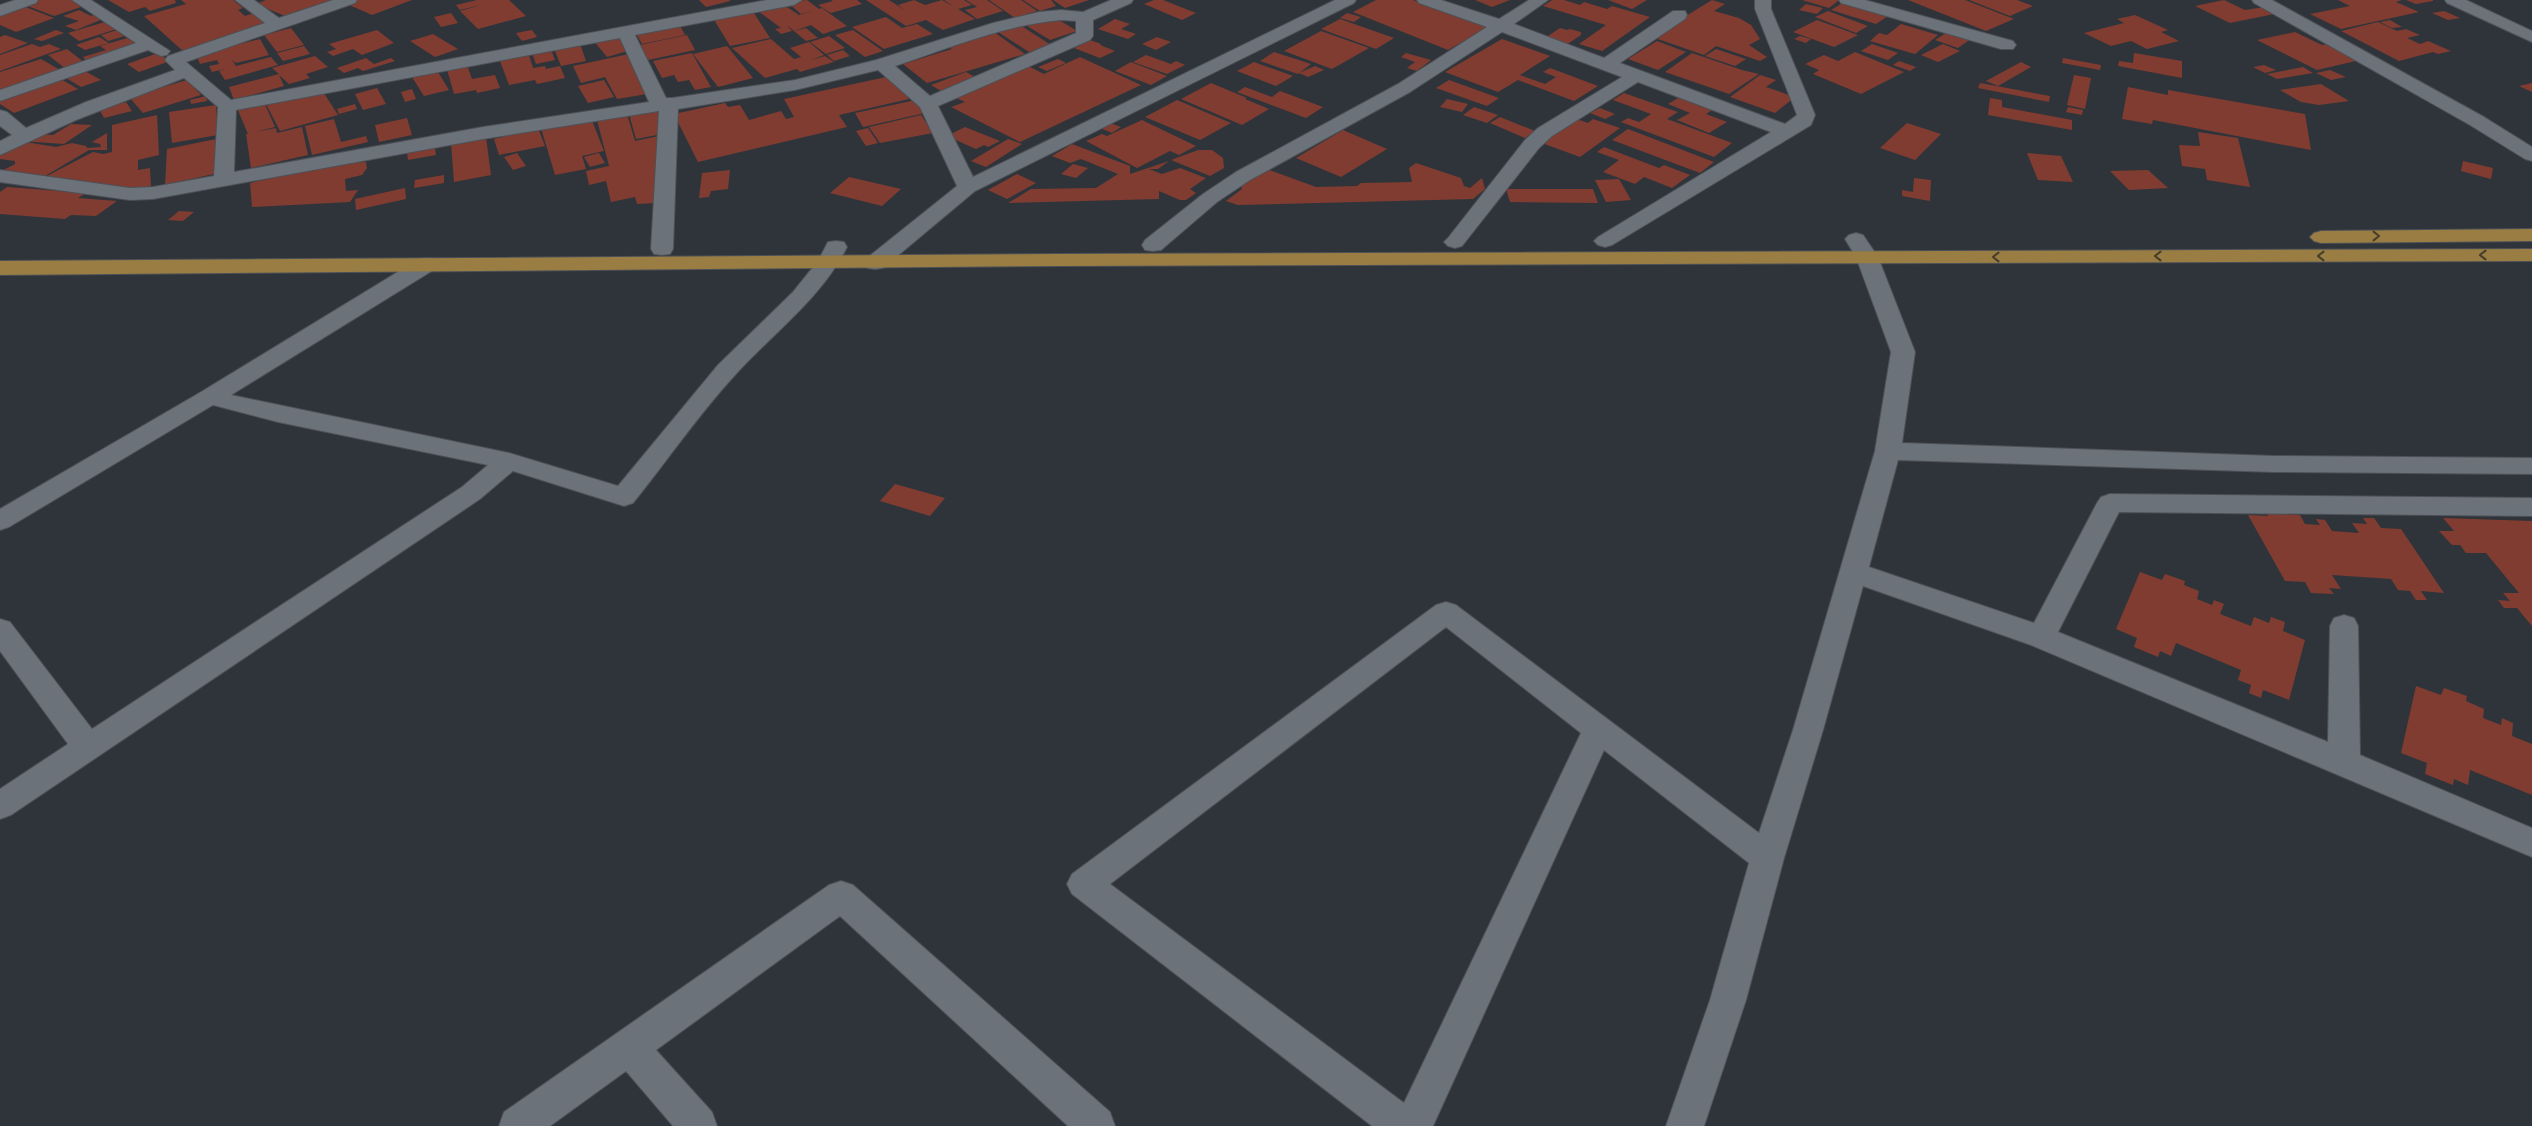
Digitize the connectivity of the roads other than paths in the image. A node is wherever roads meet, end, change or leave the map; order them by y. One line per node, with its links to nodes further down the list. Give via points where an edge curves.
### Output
1 (30, 0): 14 (street)
2 (80, 0): 21 (street)
3 (243, 0): 17 (street)
4 (349, 0): 17 (street)
5 (794, 0): 19 (street)
6 (1125, 0): 16 (street)
7 (1348, 0): 38 (street)
8 (1425, 0): 18 (street)
9 (1540, 0): 18 (street)
10 (1763, 0): 32 (street, via 1763,9 1806,115 1804,121)
11 (1847, 0): 22 (street)
12 (2260, 0): 35 (street)
13 (2453, 0): 20 (street)
14 (0, 11)
15 (1679, 15): 24 (street)
16 (1085, 17): 23 (street, via 1039,17); 29 (street, via 1084,36)
17 (278, 25): 25 (street)
18 (1502, 26): 24 (street); 42 (street, via 1404,88 1243,176 1210,198)
19 (624, 31): 28 (street); 30 (street)
20 (2532, 37)
21 (150, 44): 25 (street); 27 (street)
22 (2007, 45)
23 (882, 64): 28 (street, via 795,85); 29 (street)
24 (1607, 64): 26 (street)
25 (181, 66): 30 (street); 33 (street)
26 (1637, 75): 32 (street); 41 (street, via 1545,132)
27 (0, 96)
28 (665, 104): 37 (street); 46 (street)
29 (928, 104): 38 (street)
30 (226, 106): 37 (street)
31 (0, 116): 33 (street)
32 (1786, 131): 40 (street)
33 (24, 136): 34 (street)
34 (0, 149)
35 (2532, 155)
36 (0, 176): 37 (street, via 130,194)
37 (224, 180)
38 (968, 187): 43 (street)
39 (2532, 236): 44 (main road, one-way to 39)
40 (1605, 241): 41 (main road); 44 (main road)
41 (1455, 242): 42 (main road)
42 (1153, 245): 43 (main road)
43 (893, 248): 47 (main road); 49 (street)
44 (1862, 248): 48 (main road, one-way to 44); 49 (main road); 53 (street, via 1903,352)
45 (0, 249): 46 (main road)
46 (662, 249): 47 (main road)
47 (832, 255): 49 (main road); 50 (main road); 54 (street, via 801,297 726,370 624,497)
48 (2532, 255)
49 (875, 263)
50 (427, 264): 51 (main road); 52 (street)
51 (0, 268)
52 (210, 397): 54 (street); 57 (street)
53 (1888, 451): 55 (street, via 2274,464); 58 (street)
54 (509, 461): 63 (street, via 471,494)
55 (2532, 466)
56 (2532, 507): 61 (street, via 2110,503)
57 (0, 521)
58 (1853, 572): 61 (street); 67 (street)
59 (2344, 626): 64 (street)
60 (0, 630): 63 (street)
61 (2041, 637): 64 (street)
62 (1598, 730): 67 (street); 72 (street, via 1446,612 1084,884); 73 (street)
63 (88, 747): 65 (street)
64 (2344, 762): 66 (street)
65 (0, 806)
66 (2532, 843)
67 (1768, 858): 74 (street, via 1728,1000)
68 (629, 1047): 69 (street, via 841,896); 70 (street); 71 (street)
69 (1088, 1123)
70 (518, 1126)
71 (698, 1126)
72 (1403, 1126)
73 (1413, 1126)
74 (1685, 1126)

